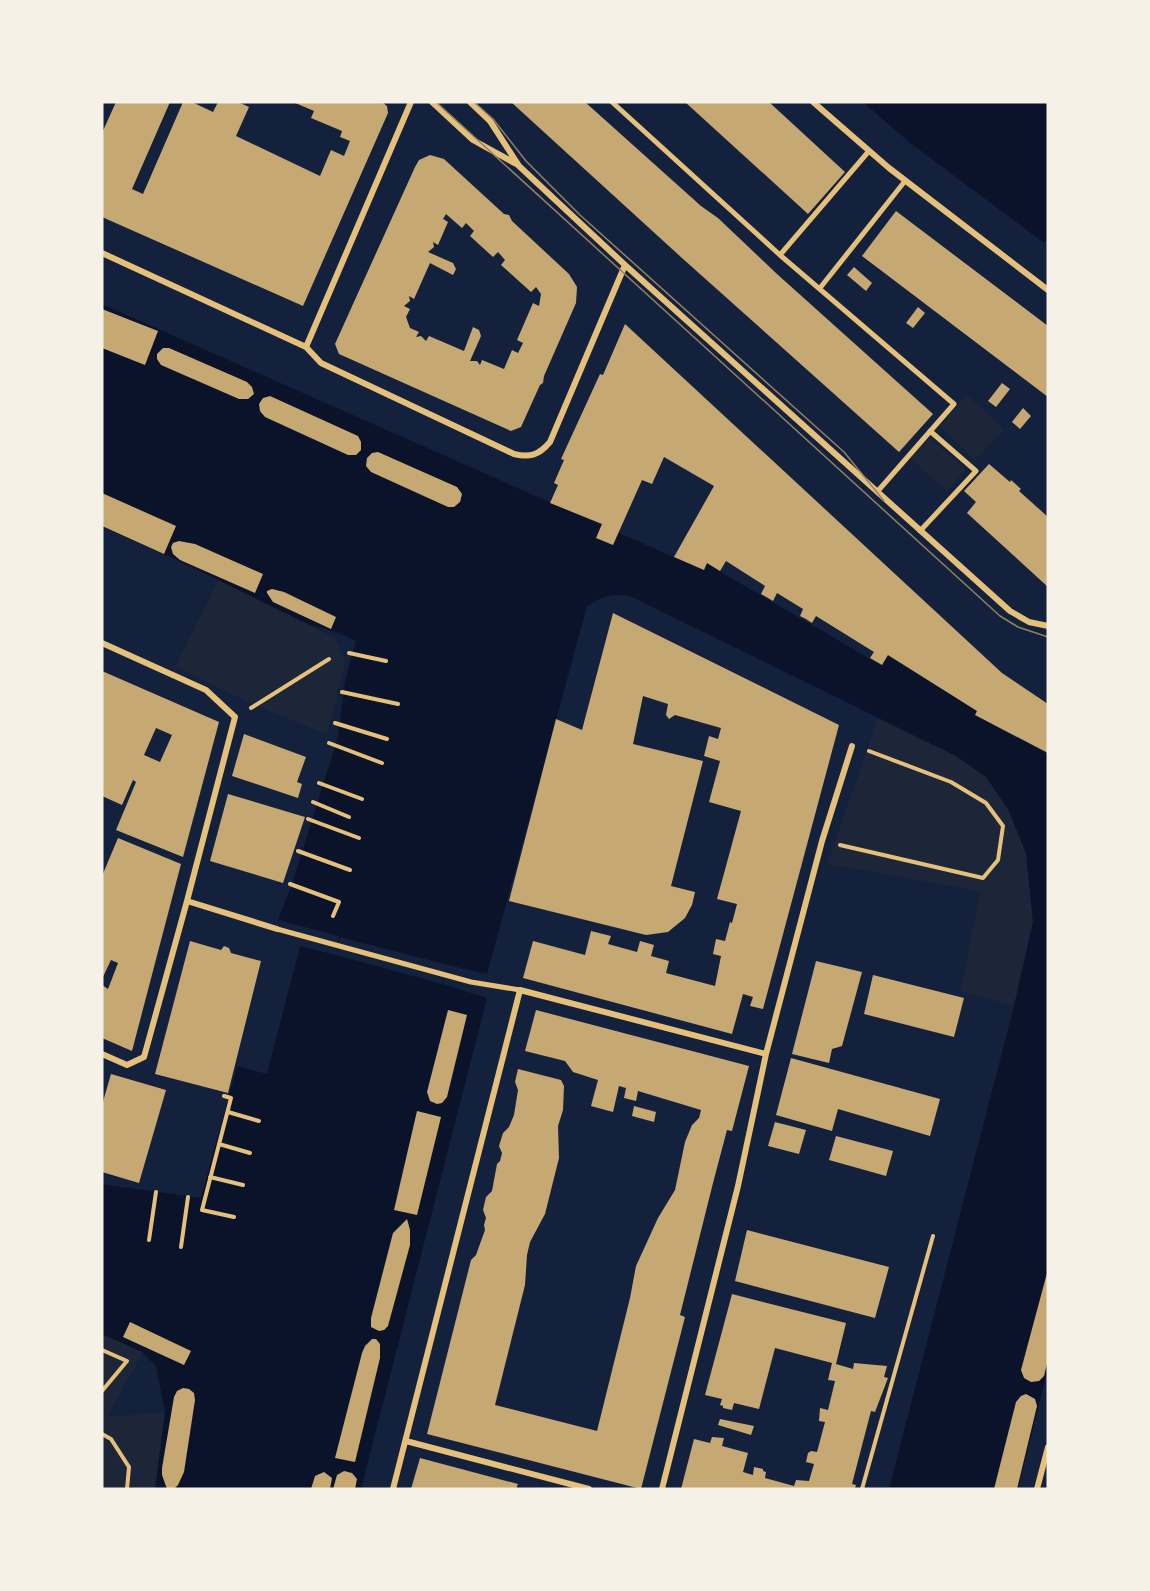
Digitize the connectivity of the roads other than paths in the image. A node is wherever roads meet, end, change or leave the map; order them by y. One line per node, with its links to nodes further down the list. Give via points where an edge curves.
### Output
1 (411, 102): 14 (street)
2 (432, 102): 7 (street, via 473,140)
3 (470, 102): 7 (street, via 490,121)
4 (612, 102): 10 (street)
5 (813, 102): 6 (street)
6 (869, 151): 8 (street); 10 (street)
7 (519, 166): 11 (street)
8 (905, 181): 12 (street); 13 (street)
9 (102, 254): 14 (street)
10 (780, 255): 12 (street)
11 (625, 265): 14 (street, via 550,442 534,455 514,454 321,363); 16 (street)
12 (820, 288): 15 (street, via 954,404)
13 (1048, 290)
14 (306, 347)
15 (930, 430): 16 (street); 17 (street, via 976,471)
16 (877, 492): 17 (street)
17 (920, 531): 18 (street, via 1010,610 1029,622)
18 (1048, 626)
19 (102, 643): 21 (street, via 206,690 235,717)
20 (852, 746): 25 (street, via 822,841)
21 (187, 901): 22 (street); 24 (street, via 144,1057 127,1065)
22 (277, 928): 23 (street, via 459,979)
23 (520, 990): 25 (street); 26 (street)
24 (102, 1054)
25 (766, 1054): 30 (street, via 738,1186)
26 (406, 1441): 28 (street); 29 (street)
27 (1048, 1446): 31 (street)
28 (393, 1489)
29 (589, 1489)
30 (662, 1489)
31 (1037, 1489)

